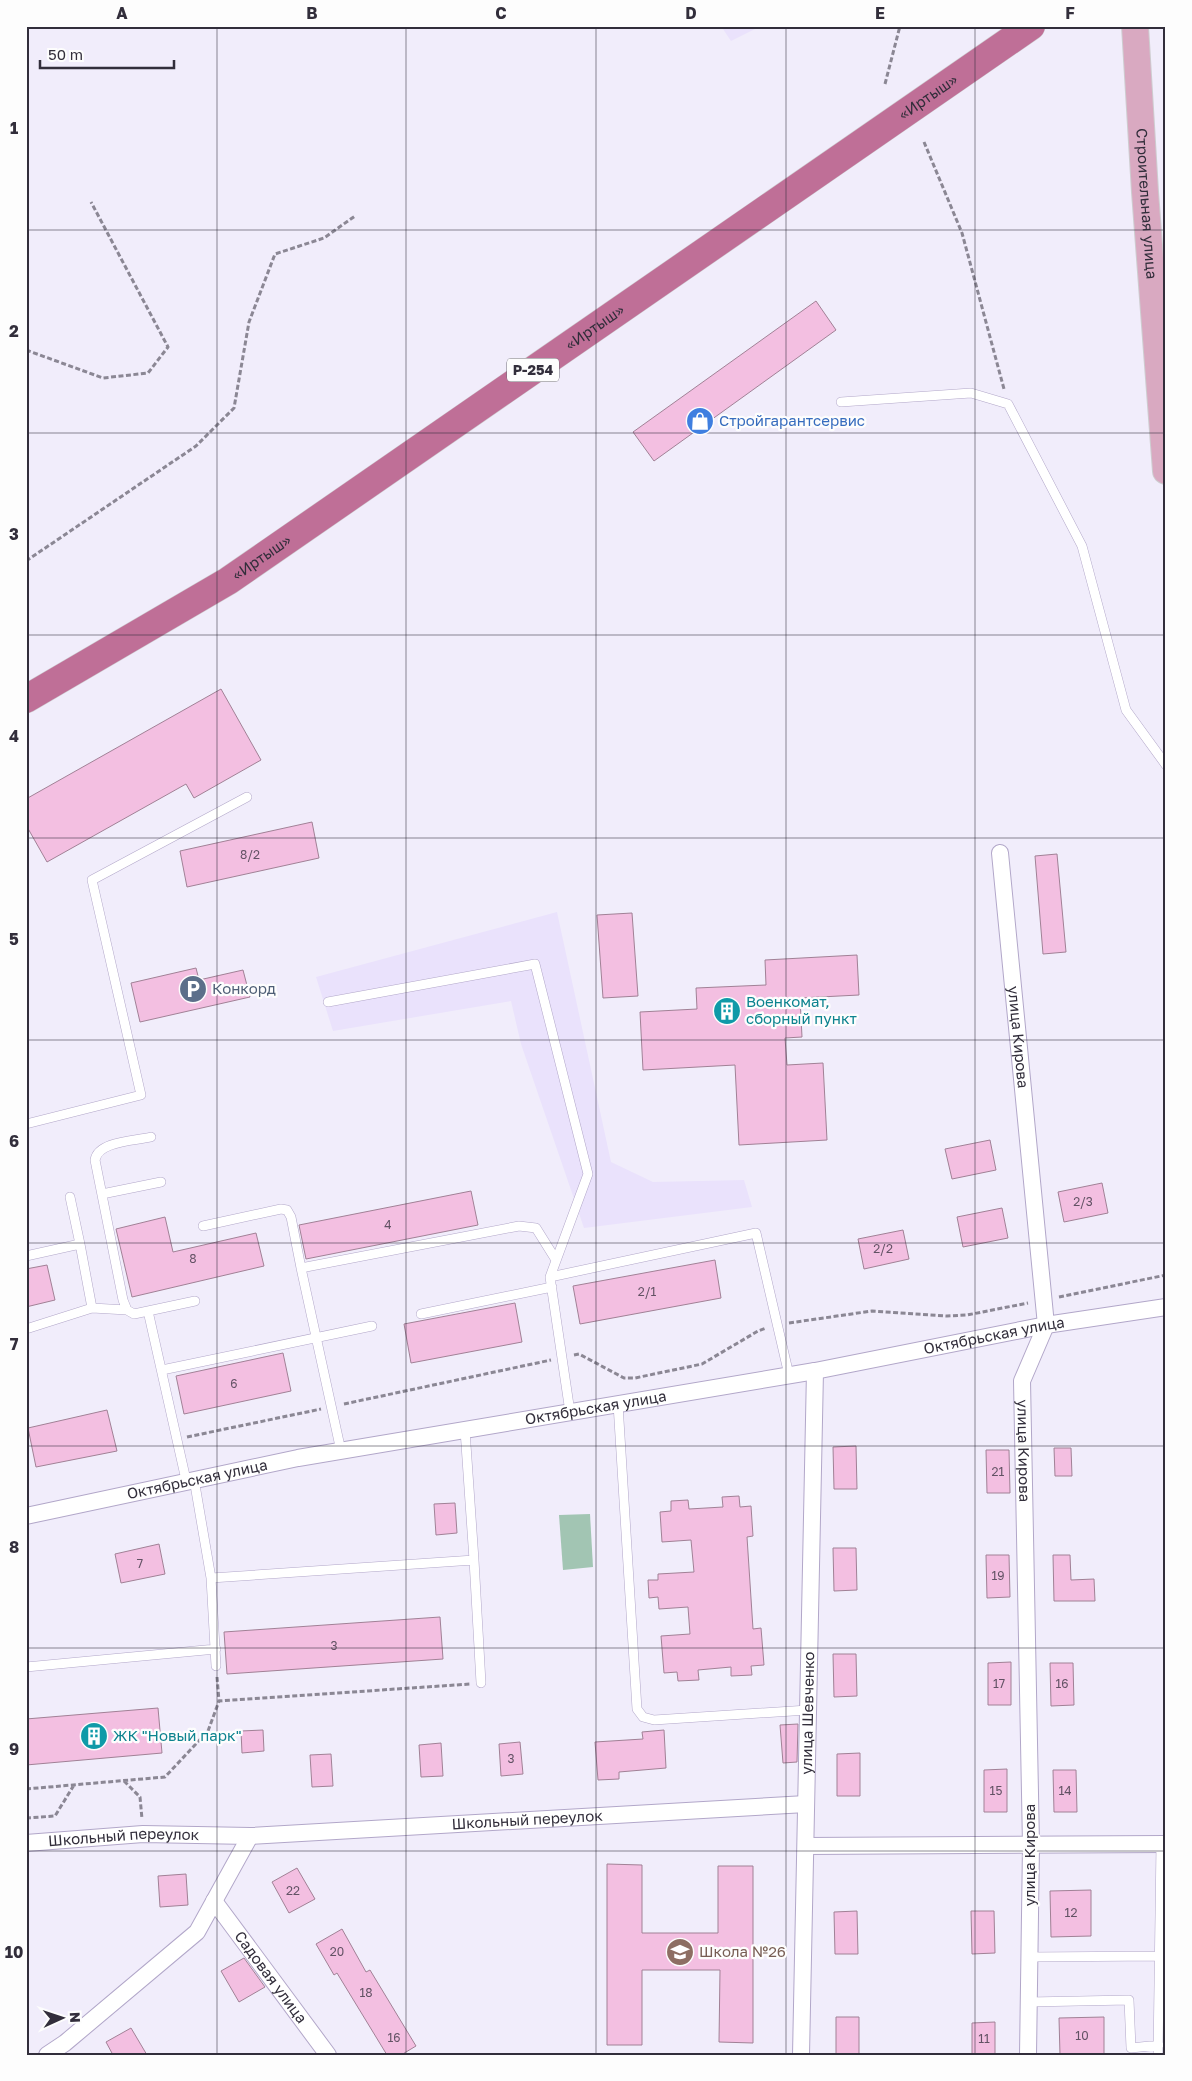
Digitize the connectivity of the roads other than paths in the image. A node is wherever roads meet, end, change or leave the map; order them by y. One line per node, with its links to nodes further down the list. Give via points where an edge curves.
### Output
1 (1030, 26): 7 (highway, «Иртыш» / Р-254, via 228,581)
2 (1116, 26): 4 (main road)
3 (1148, 26): 4 (main road)
4 (1136, 38): 6 (main road, Строительная улица)
5 (840, 402): 8 (lane, via 971,393 1008,404 1082,546 1126,710)
6 (1166, 471)
7 (26, 699)
8 (1166, 765)
9 (246, 797): 12 (lane, via 92,880 141,1095)
10 (1000, 854): 29 (street, улица Кирова)
11 (328, 1002): 20 (lane, via 535,964 588,1174)
12 (26, 1124)
13 (152, 1138): 15 (lane, via 103,1146 96,1153)
14 (161, 1182): 15 (lane)
15 (102, 1194): 26 (lane)
16 (70, 1197): 18 (lane)
17 (203, 1226): 21 (lane, via 287,1210)
18 (80, 1244): 19 (lane); 25 (lane)
19 (26, 1256)
20 (556, 1260): 21 (lane, via 536,1228 519,1226); 22 (lane)
21 (301, 1268): 32 (lane)
22 (551, 1282): 28 (lane); 35 (lane, via 756,1233); 37 (lane)
23 (194, 1301): 27 (lane)
24 (1166, 1307): 29 (street, Октябрьская улица)
25 (92, 1308): 26 (lane); 31 (lane)
26 (127, 1310): 27 (lane, via 134,1314)
27 (148, 1311): 33 (lane)
28 (421, 1314)
29 (1046, 1325): 34 (street, Октябрьская улица); 53 (street, улица Кирова, via 1022,1381)
30 (372, 1326): 32 (lane)
31 (26, 1329)
32 (316, 1338): 33 (lane); 39 (lane)
33 (162, 1370): 40 (lane, via 177,1440)
34 (815, 1371): 35 (street, Октябрьская улица); 48 (street, улица Шевченко)
35 (789, 1375): 36 (street, Октябрьская улица)
36 (618, 1404): 37 (street, Октябрьская улица); 48 (lane, via 637,1709 644,1717 654,1720)
37 (570, 1412): 38 (street, Октябрьская улица)
38 (465, 1430): 39 (street, Октябрьская улица); 42 (lane)
39 (342, 1450): 40 (street, Октябрьская улица)
40 (190, 1479): 41 (street, Октябрьская улица); 43 (lane)
41 (26, 1516)
42 (474, 1560): 43 (lane); 47 (lane)
43 (211, 1578): 44 (lane)
44 (216, 1649): 45 (lane); 46 (lane)
45 (26, 1666)
46 (216, 1666)
47 (481, 1683)
48 (808, 1710): 49 (street, улица Шевченко)
49 (806, 1804): 50 (street, Школьный переулок); 54 (street, улица Шевченко)
50 (250, 1836): 51 (street, Школьный переулок, via 143,1834); 55 (street)
51 (26, 1843)
52 (1164, 1844): 53 (street); 56 (lane)
53 (1031, 1845): 54 (street); 57 (street, улица Кирова)
54 (806, 1846): 63 (street, улица Шевченко)
55 (214, 1901): 60 (street, via 197,1932); 62 (street, Садовая улица)
56 (1160, 1956): 57 (lane); 59 (lane)
57 (1029, 1957): 58 (street, улица Кирова)
58 (1029, 2002): 59 (lane, via 1130,2000 1131,2048); 64 (street, улица Кирова)
59 (1159, 2045): 65 (lane)
60 (69, 2049): 61 (street)
61 (47, 2055)
62 (328, 2055)
63 (801, 2055)
64 (1028, 2055)
65 (1158, 2055)

